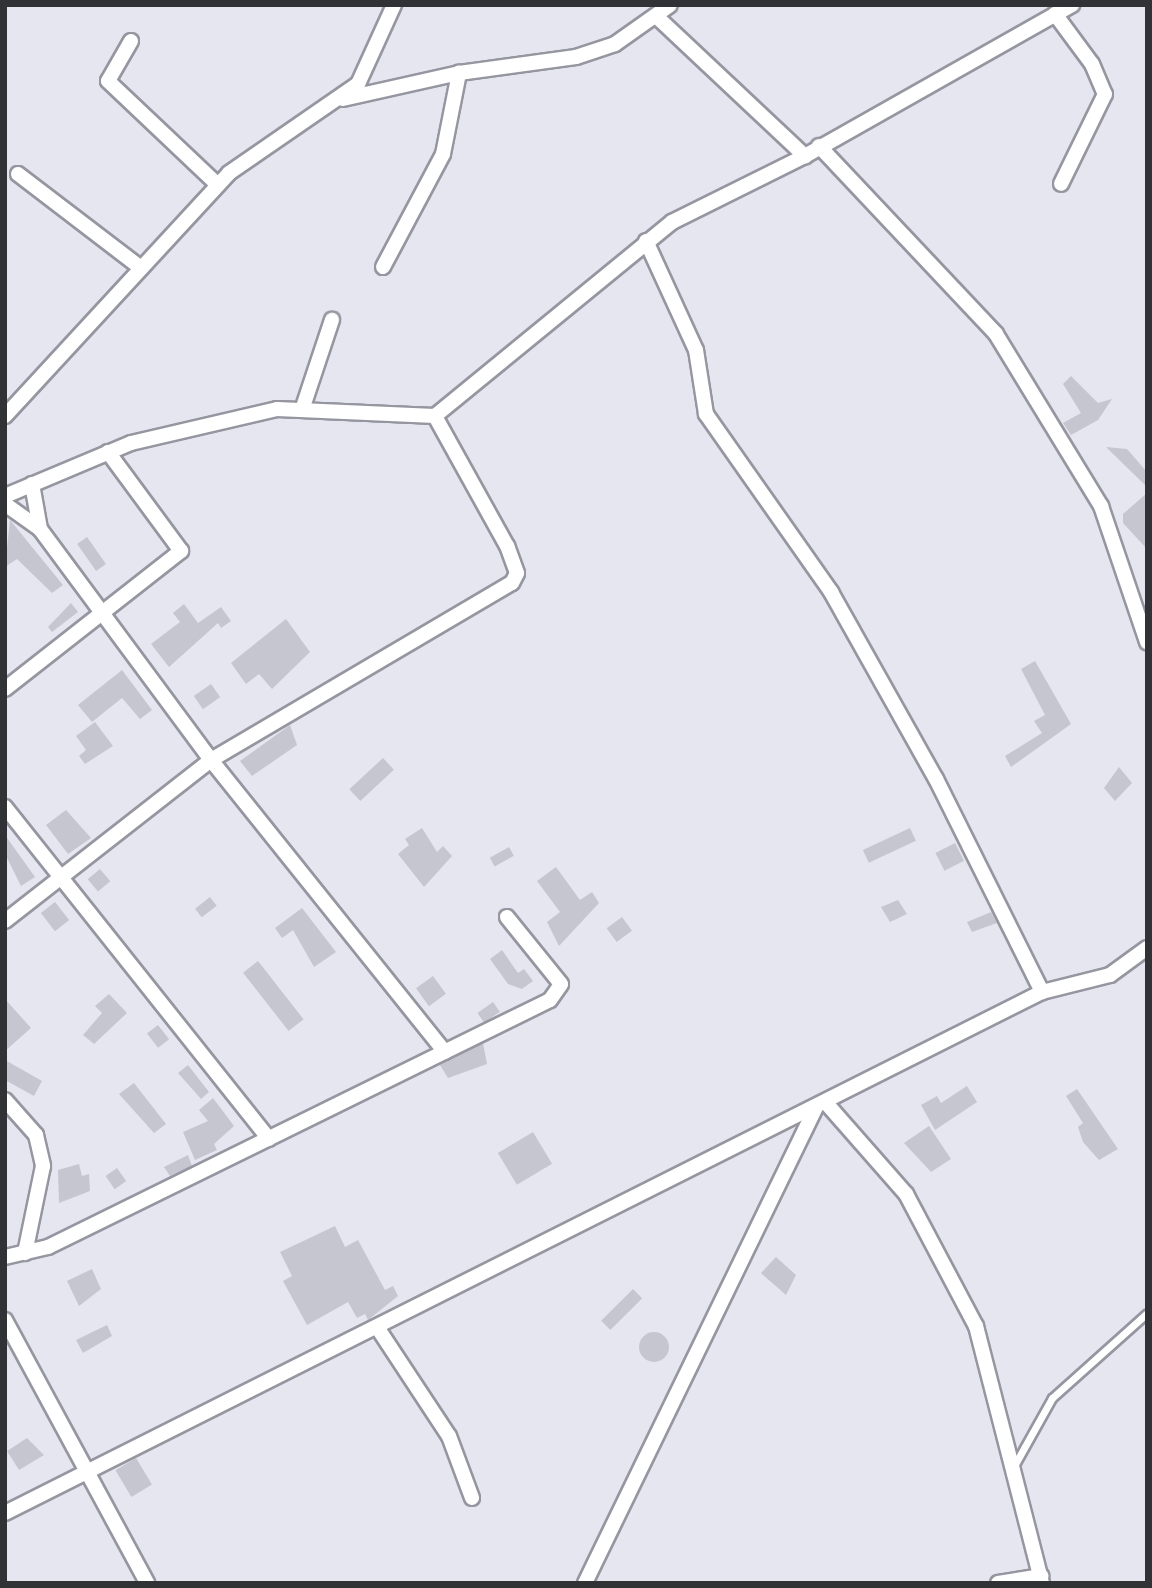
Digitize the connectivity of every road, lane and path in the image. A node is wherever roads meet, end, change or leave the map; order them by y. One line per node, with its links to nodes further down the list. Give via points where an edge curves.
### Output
1 (394, 5): 8 (street, via 366,69)
2 (670, 5): 5 (street)
3 (1072, 5): 4 (street)
4 (1055, 14): 9 (street); 13 (street, via 1093,64 1105,94)
5 (658, 18): 7 (street, via 615,44 576,57); 10 (street)
6 (131, 41): 12 (street, via 108,81)
7 (459, 73): 8 (street); 15 (street, via 443,154)
8 (342, 100): 12 (street, via 259,146)
9 (819, 146): 10 (street); 26 (street, via 996,334 1101,506)
10 (805, 156): 14 (street)
11 (18, 174): 16 (street)
12 (217, 184): 16 (street)
13 (1061, 184)
14 (646, 241): 20 (street); 36 (street, via 696,350 706,414 831,592 936,779)
15 (383, 267)
16 (141, 268): 19 (street)
17 (332, 320): 18 (street)
18 (303, 407): 20 (street); 21 (street)
19 (5, 416)
20 (435, 416): 30 (street, via 507,546 517,573 512,583)
21 (108, 452): 22 (street); 27 (street, via 181,546 177,556)
22 (32, 484): 23 (street); 25 (street)
23 (5, 496)
24 (5, 504): 25 (street)
25 (40, 529): 27 (street)
26 (1144, 609): 28 (street)
27 (104, 616): 29 (street); 30 (street)
28 (1147, 642)
29 (5, 689)
30 (211, 760): 32 (street); 37 (street)
31 (5, 807): 32 (street)
32 (57, 880): 34 (street); 40 (street)
33 (507, 916): 37 (street, via 560,990)
34 (5, 921)
35 (1147, 948): 36 (street, via 1110,975)
36 (1042, 992): 39 (street)
37 (445, 1052): 40 (street)
38 (5, 1100): 41 (street, via 36,1135 43,1166)
39 (821, 1105): 45 (street); 46 (street, via 906,1194 945,1264 976,1326); 52 (street)
40 (269, 1139): 41 (street)
41 (25, 1253): 42 (street)
42 (5, 1257)
43 (1147, 1313): 46 (lane, via 1052,1398)
44 (5, 1320): 47 (street)
45 (377, 1327): 47 (street); 48 (street, via 449,1436)
46 (1014, 1465): 50 (street)
47 (88, 1469): 49 (street); 51 (street)
48 (472, 1498)
49 (5, 1513)
50 (1042, 1580): 53 (street)
51 (147, 1583)
52 (585, 1583)
53 (998, 1583)

